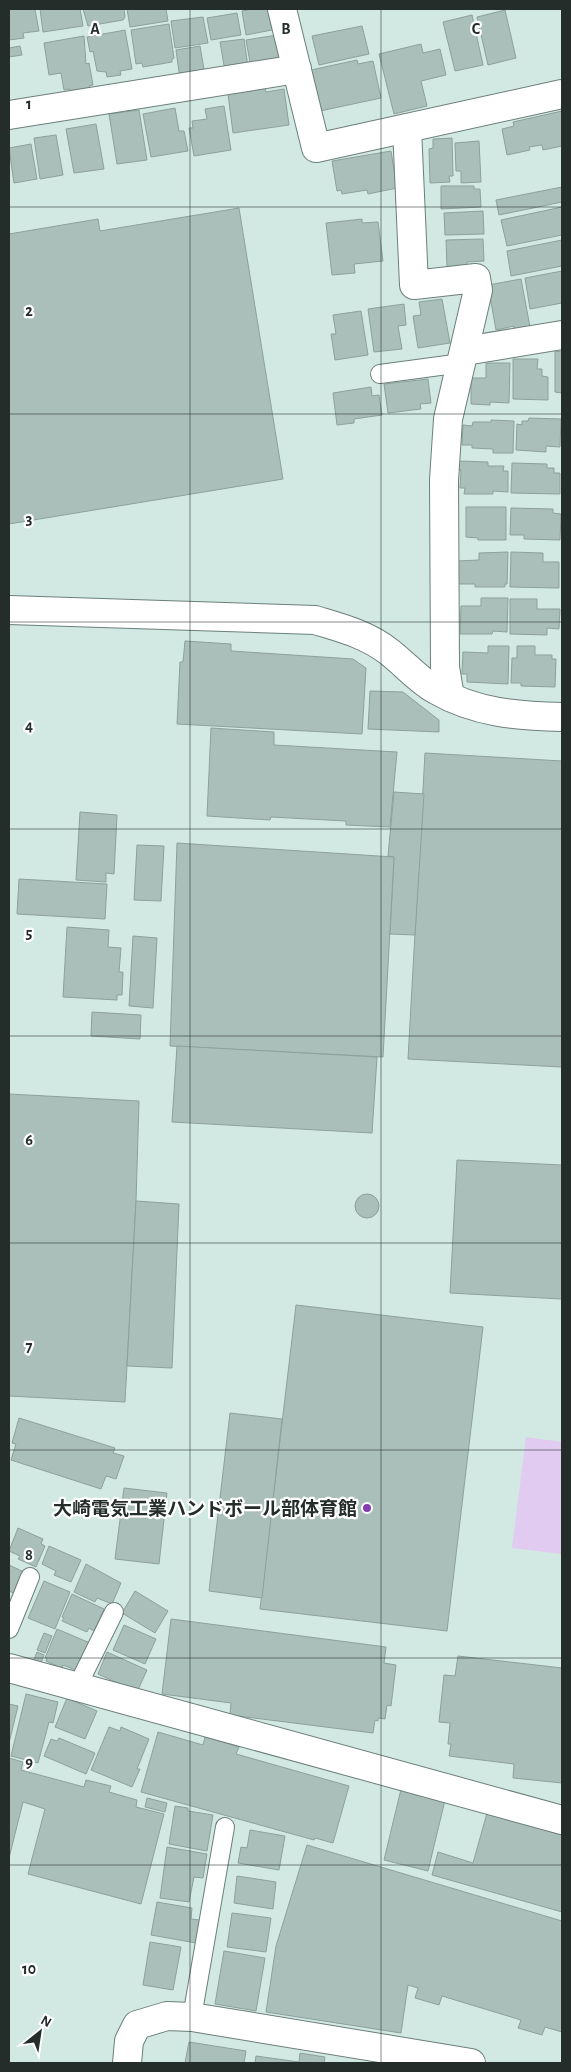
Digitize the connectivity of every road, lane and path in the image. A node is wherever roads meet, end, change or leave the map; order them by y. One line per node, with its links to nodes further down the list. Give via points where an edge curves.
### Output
1 (282, 9): 2 (street)
2 (297, 69): 4 (street); 5 (street, via 316,148)
3 (562, 94): 5 (street)
4 (9, 115)
5 (407, 128): 7 (street, via 414,285 476,278 478,290)
6 (562, 335): 7 (street)
7 (464, 357): 8 (lane); 10 (street, via 448,419 444,480 445,666)
8 (380, 374)
9 (9, 610): 10 (street, via 314,620 358,633 387,650 434,689)
10 (450, 697): 11 (street, via 514,716)
11 (562, 717)
12 (30, 1577): 14 (lane)
13 (114, 1612): 16 (lane)
14 (9, 1629)
15 (9, 1668): 16 (street)
16 (77, 1687): 17 (street)
17 (562, 1820)
18 (226, 1827): 19 (lane)
19 (192, 2017): 20 (street, via 167,2016 137,2025 129,2042); 21 (street)
20 (127, 2063)
21 (471, 2063)

